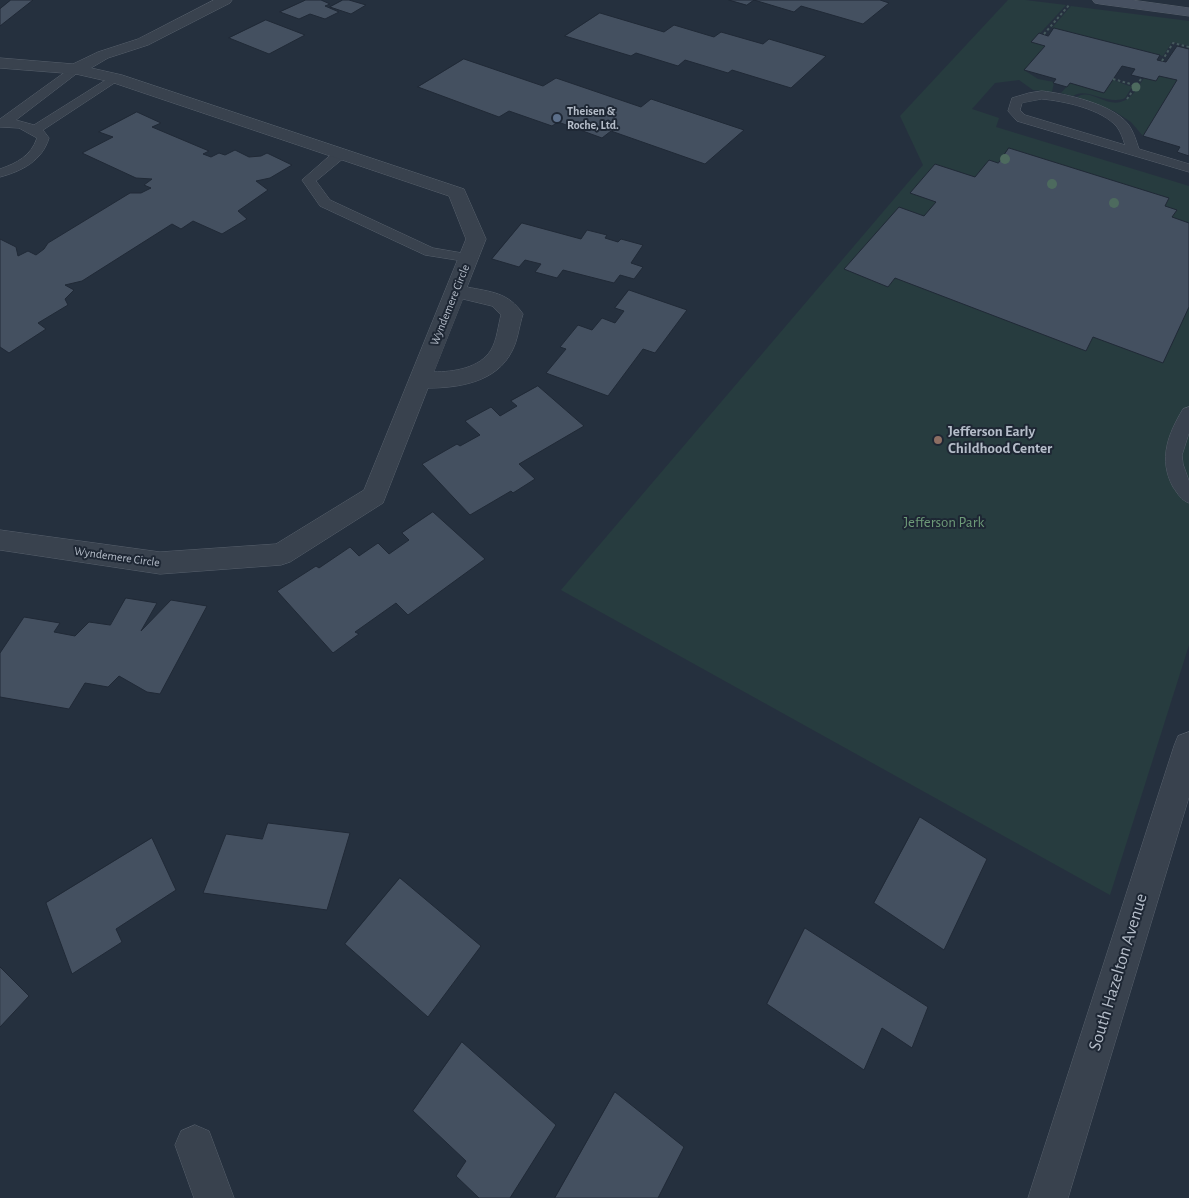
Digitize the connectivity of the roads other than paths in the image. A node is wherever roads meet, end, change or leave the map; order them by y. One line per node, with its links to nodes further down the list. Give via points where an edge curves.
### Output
1 (225, 0): 4 (street)
2 (1100, 0): 3 (street)
3 (1189, 12)
4 (143, 42): 6 (street, via 103,55); 7 (street)
5 (0, 62): 6 (street, Wyndemere Circle)
6 (76, 69): 7 (street, Wyndemere Circle); 8 (lane)
7 (125, 70): 9 (lane); 11 (street, Wyndemere Circle)
8 (2, 123): 9 (lane, via 23,124)
9 (36, 129): 13 (lane, via 43,138 41,148 30,159)
10 (1134, 151): 10 (lane, via 1123,126 1112,116 1094,108 1044,95 1016,100 1014,111 1021,118); 12 (lane)
11 (340, 154): 14 (street, Wyndemere Circle, via 457,193 476,239); 14 (lane, via 309,180 325,203 430,252)
12 (1189, 168)
13 (0, 173)
14 (469, 258): 15 (street, Wyndemere Circle)
15 (456, 291): 16 (street, Wyndemere Circle); 16 (street, via 499,301 512,314 500,354 485,367 466,376 443,381)
16 (420, 380): 19 (street, Wyndemere Circle, via 374,496 281,554 160,564)
17 (1189, 413): 18 (lane, via 1172,456 1178,480)
18 (1189, 496)
19 (0, 540)
20 (1189, 746): 23 (street, South Hazelton Avenue)
21 (195, 1145): 22 (street)
22 (214, 1198)
23 (1048, 1198)

